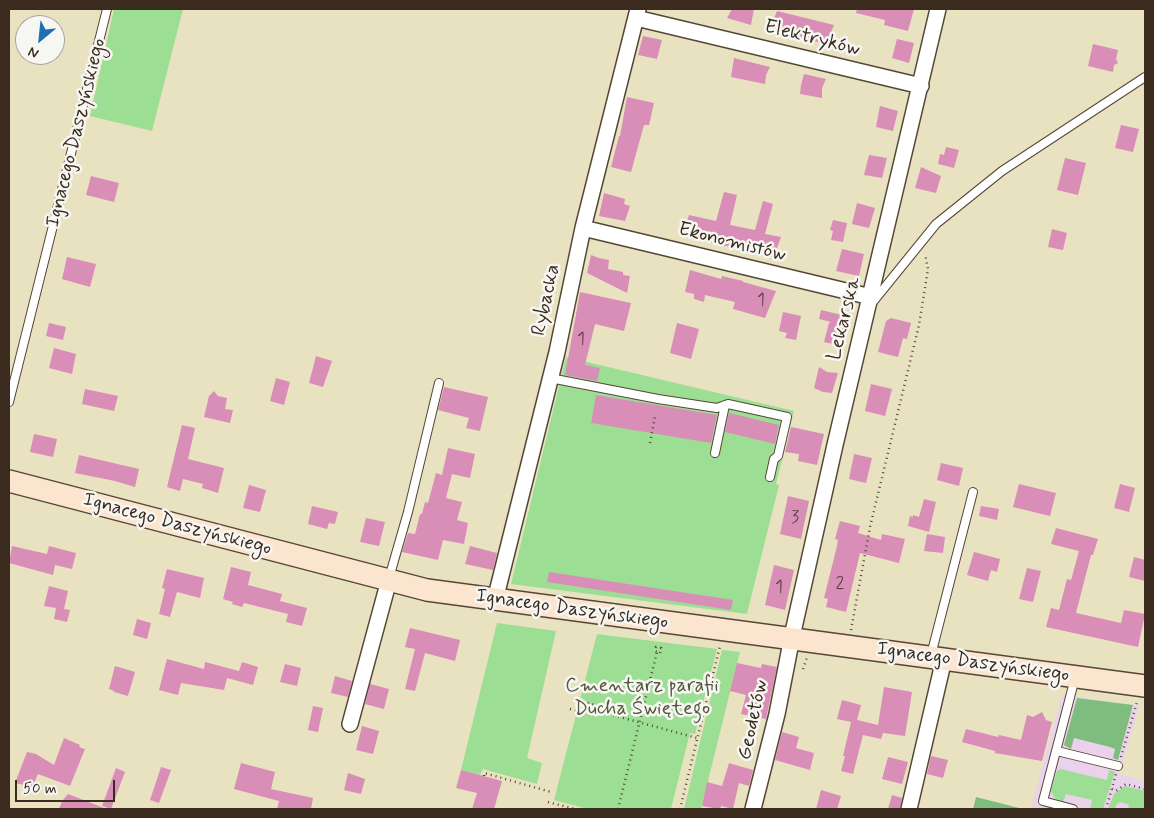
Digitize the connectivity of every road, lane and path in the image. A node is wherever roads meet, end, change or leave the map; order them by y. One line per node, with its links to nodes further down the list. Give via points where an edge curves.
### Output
1 (107, 9): 11 (lane, Ignacego Daszyńskiego)
2 (938, 9): 5 (street, Lekarska)
3 (637, 13): 5 (street, Elektryków); 6 (street, Rybacka)
4 (1145, 77): 7 (lane, via 1002,171 936,224)
5 (921, 86): 8 (street, Lekarska)
6 (583, 228): 8 (street, Ekonomistów); 9 (street, Rybacka)
7 (922, 241): 8 (lane); 23 (path, via 928,269 919,325 870,527)
8 (869, 303): 21 (street, Lekarska)
9 (550, 378): 12 (lane, via 708,407); 20 (street, Rybacka)
10 (439, 383): 19 (lane)
11 (9, 402)
12 (725, 405): 15 (lane); 16 (lane, via 787,417)
13 (654, 416): 14 (path)
14 (650, 443)
15 (715, 453)
16 (770, 477)
17 (9, 481): 19 (main road, Ignacego Daszyńskiego)
18 (972, 492): 26 (lane)
19 (388, 580): 20 (main road, Ignacego Daszyńskiego, via 427,590); 34 (street)
20 (495, 600): 21 (main road, Ignacego Daszyńskiego)
21 (792, 639): 23 (main road, Ignacego Daszyńskiego); 47 (street, Geodetów)
22 (721, 642): 35 (path)
23 (848, 646): 26 (main road, Ignacego Daszyńskiego)
24 (658, 652): 33 (path)
25 (808, 652): 27 (path)
26 (938, 658): 28 (main road, Ignacego Daszyńskiego); 48 (street)
27 (803, 670)
28 (1075, 676): 29 (main road, Ignacego Daszyńskiego); 36 (lane)
29 (1142, 692): 37 (path)
30 (573, 699): 32 (path, via 595,705)
31 (570, 709): 32 (path, via 592,715)
32 (594, 710): 33 (path)
33 (640, 722): 35 (path); 45 (path)
34 (350, 724)
35 (697, 738): 46 (path)
36 (1057, 751): 37 (lane); 43 (lane, via 1043,801)
37 (1118, 766): 39 (path)
38 (484, 776): 41 (path, via 484,773)
39 (1112, 789): 40 (path, via 1116,791 1126,784); 50 (path)
40 (1145, 789)
41 (551, 792)
42 (548, 802): 44 (path)
43 (1047, 806): 49 (lane)
44 (575, 809)
45 (618, 809)
46 (680, 809)
47 (753, 809)
48 (908, 809)
49 (1073, 809)
50 (1106, 809)

